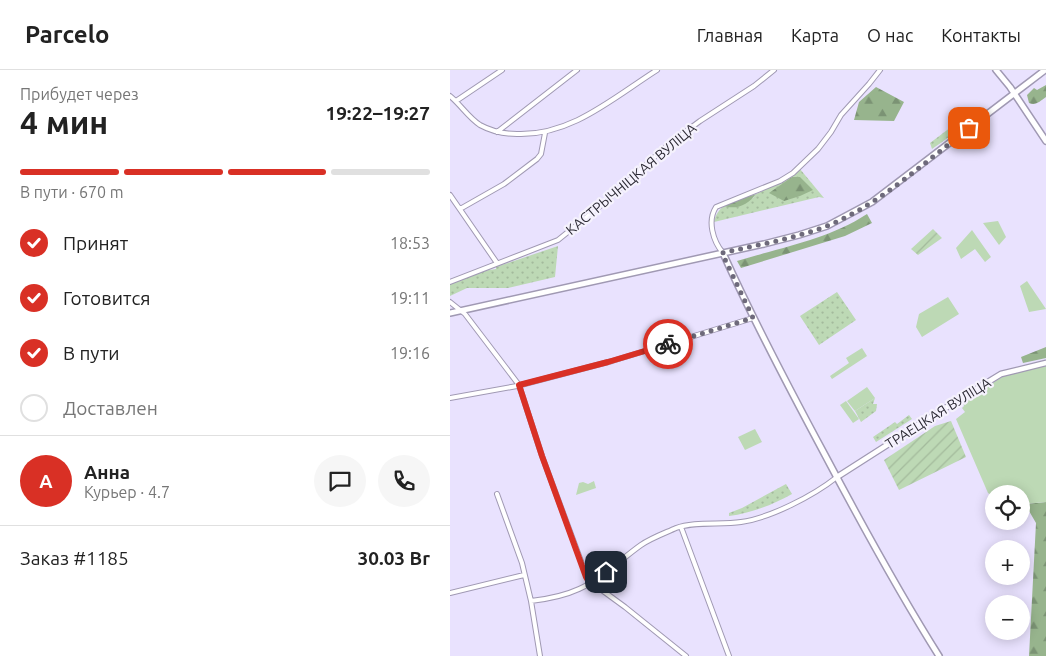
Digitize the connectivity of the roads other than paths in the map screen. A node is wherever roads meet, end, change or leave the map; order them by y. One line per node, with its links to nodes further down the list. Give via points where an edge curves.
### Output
1 (502, 70): 10 (street)
2 (577, 70): 11 (street)
3 (657, 70): 12 (street, via 580,119)
4 (774, 70): 17 (street, КАСТРЫЧНІЦКАЯ ВУЛІЦА, via 669,144 599,208 558,240)
5 (880, 70): 16 (street, via 840,115 818,149 793,173 716,207 712,226)
6 (996, 70): 8 (main road)
7 (1045, 70): 8 (main road)
8 (1014, 93): 13 (main road); 16 (main road, via 866,206 804,234)
9 (450, 96): 10 (street)
10 (456, 101): 11 (street, via 479,124)
11 (497, 132): 12 (street)
12 (545, 133): 15 (street, via 538,159 504,184)
13 (1046, 141)
14 (450, 194): 15 (street)
15 (460, 209): 17 (street)
16 (722, 253): 20 (main road); 22 (main road)
17 (496, 263): 18 (street, КАСТРЫЧНІЦКАЯ ВУЛІЦА)
18 (450, 282)
19 (450, 302): 20 (street)
20 (459, 311): 21 (main road); 24 (street, via 465,314)
21 (450, 313)
22 (753, 318): 24 (street, via 612,361); 26 (main road)
23 (1046, 363): 26 (street, ТРАЕЦКАЯ ВУЛІЦА, via 1001,374)
24 (519, 385): 25 (street); 30 (street)
25 (450, 398)
26 (837, 477): 28 (street, via 783,509 761,517); 36 (main road, via 901,595)
27 (496, 494): 29 (street, via 518,549)
28 (681, 527): 30 (street, via 642,544); 35 (street)
29 (524, 575): 31 (street); 32 (street)
30 (589, 582): 32 (street, via 560,596); 34 (street)
31 (450, 593)
32 (531, 601): 33 (street)
33 (540, 656)
34 (686, 656)
35 (729, 656)
36 (939, 656)

